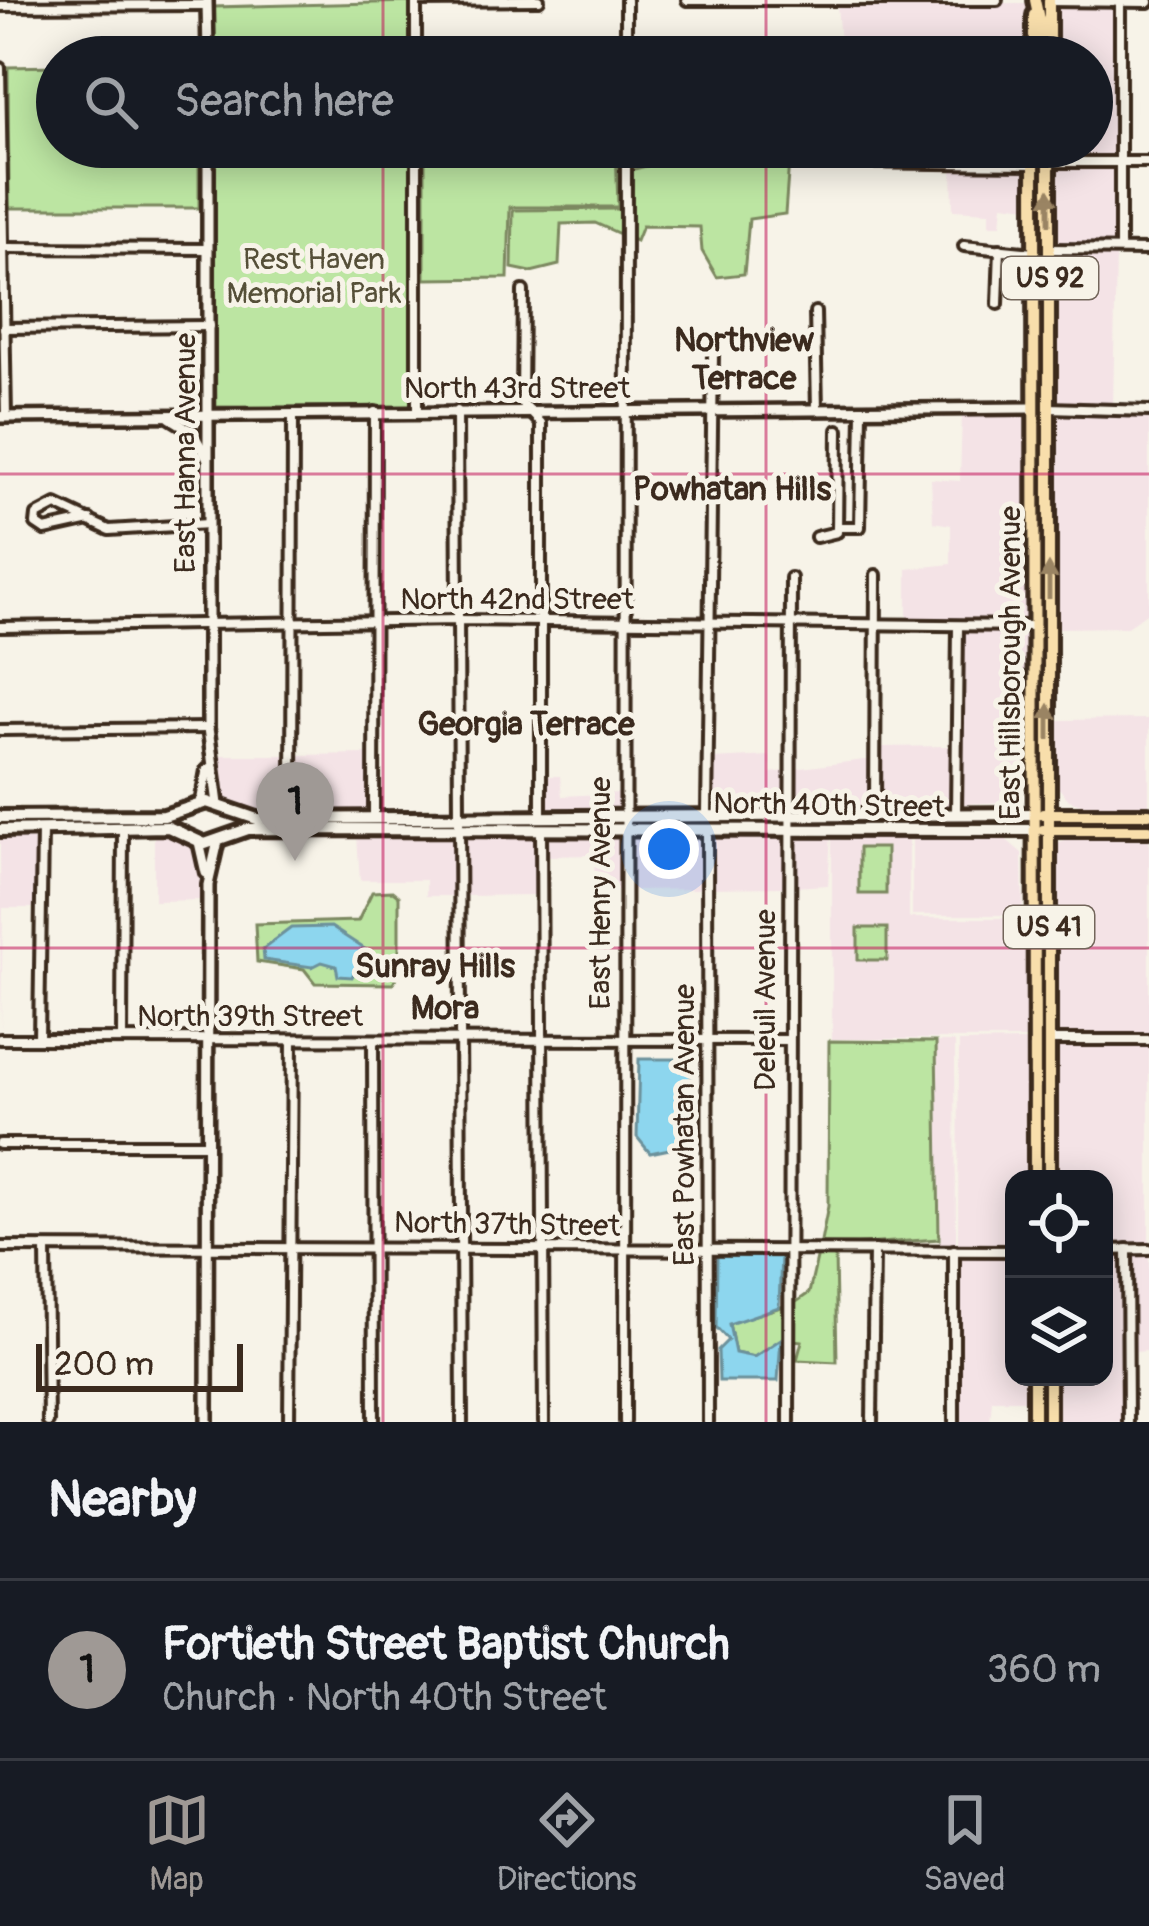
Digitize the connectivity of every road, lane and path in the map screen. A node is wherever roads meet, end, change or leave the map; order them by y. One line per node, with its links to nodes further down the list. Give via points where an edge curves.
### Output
1 (416, 0): 2 (street); 14 (street)
2 (539, 0)
3 (626, 0): 15 (street)
4 (687, 0): 5 (street)
5 (863, 0): 6 (street)
6 (997, 0)
7 (1035, 0): 16 (main road); 17 (main road)
8 (1049, 0): 9 (street); 18 (main road)
9 (1120, 2): 10 (street); 21 (street)
10 (1149, 2)
11 (208, 3): 12 (street); 13 (street)
12 (0, 6)
13 (208, 36)
14 (416, 36)
15 (626, 36)
16 (1034, 36)
17 (1043, 36)
18 (1048, 36)
19 (0, 68): 29 (street)
20 (1113, 162): 21 (street)
21 (1119, 162): 22 (street); 33 (street)
22 (1149, 162)
23 (208, 168): 30 (street, East Hanna Avenue)
24 (417, 168): 49 (street)
25 (626, 168): 53 (street, East Henry Avenue)
26 (1034, 168): 35 (main road, East Hillsborough Avenue / US 92)
27 (1049, 168): 32 (main road, East Hillsborough Avenue / US 92, one-way to 27)
28 (964, 246): 31 (street)
29 (1, 248): 30 (street); 40 (street)
30 (208, 248): 39 (street, East Hanna Avenue)
31 (1000, 249): 35 (street); 37 (street)
32 (1050, 249): 33 (street); 44 (main road, East Hillsborough Avenue / US 92)
33 (1120, 249): 34 (street)
34 (1149, 250)
35 (1034, 253): 42 (main road, East Hillsborough Avenue / US 92)
36 (523, 291): 46 (street, via 522,404)
37 (998, 304)
38 (815, 312): 45 (street)
39 (209, 326): 40 (street); 55 (street, East Hanna Avenue)
40 (3, 334): 57 (street)
41 (712, 355): 51 (street, East Powhatan Avenue)
42 (1034, 385): 43 (main road, East Hillsborough Avenue / US 92); 44 (main road)
43 (1034, 408): 52 (street, North 43rd Street); 59 (main road); 78 (main road, East Hillsborough Avenue / US 92)
44 (1049, 408): 47 (street); 59 (main road, East Hillsborough Avenue / US 92)
45 (817, 410): 51 (street, North 43rd Street); 52 (street, North 43rd Street)
46 (531, 411): 50 (street, North 43rd Street); 53 (street, North 43rd Street); 70 (street, via 541,423)
47 (1149, 411)
48 (375, 412): 49 (street, North 43rd Street); 56 (street, North 43rd Street); 75 (street)
49 (417, 412): 50 (street, North 43rd Street)
50 (457, 412): 69 (street)
51 (712, 412): 53 (street, North 43rd Street); 72 (street, East Powhatan Avenue)
52 (862, 412): 62 (street)
53 (626, 413): 71 (street, East Henry Avenue)
54 (158, 414): 55 (street, North 43rd Street); 57 (street, North 43rd Street); 60 (street, via 187,426)
55 (209, 414): 56 (street, North 43rd Street); 60 (street, East Hanna Avenue)
56 (293, 415): 74 (street)
57 (3, 417)
58 (838, 430): 61 (street)
59 (1049, 432): 90 (main road, East Hillsborough Avenue / US 92, one-way to 59)
60 (208, 460): 64 (street, East Hanna Avenue)
61 (838, 468): 62 (street); 65 (street)
62 (861, 468): 65 (street, via 860,527)
63 (90, 520): 63 (street, via 56,505 36,524 45,530); 64 (street, via 125,530)
64 (208, 524): 73 (street, East Hanna Avenue)
65 (837, 527): 66 (street, via 835,535)
66 (816, 537)
67 (876, 575): 77 (street)
68 (791, 578): 76 (street, Deleuil Avenue)
69 (459, 620): 70 (street, North 42nd Street); 75 (street, North 42nd Street); 99 (street)
70 (541, 620): 71 (street, North 42nd Street); 98 (street)
71 (625, 622): 72 (street, North 42nd Street); 96 (street, East Henry Avenue)
72 (710, 623): 76 (street, North 42nd Street); 97 (street, East Powhatan Avenue)
73 (208, 624): 74 (street, North 42nd Street); 79 (street, North 42nd Street); 81 (street, East Hanna Avenue)
74 (292, 624): 75 (street, North 42nd Street); 94 (street)
75 (376, 624): 95 (street)
76 (791, 625): 77 (street, North 42nd Street); 86 (street, Deleuil Avenue)
77 (878, 626): 80 (street, North 42nd Street); 87 (street)
78 (1034, 626): 80 (street, North 42nd Street); 89 (main road, East Hillsborough Avenue / US 92)
79 (0, 627)
80 (958, 627): 88 (street)
81 (208, 728): 82 (street); 83 (street, East Hanna Avenue)
82 (0, 730)
83 (208, 759): 84 (street, East Hanna Avenue); 85 (street, East Hanna Avenue)
84 (198, 804): 85 (main road); 92 (main road, via 171,815); 107 (main road, via 187,821)
85 (221, 807): 94 (main road, North 40th Street, via 249,818); 108 (main road, via 229,822)
86 (789, 813): 87 (main road, North 40th Street); 97 (main road, North 40th Street); 101 (street, Deleuil Avenue)
87 (875, 813): 88 (main road, North 40th Street)
88 (956, 814): 89 (main road, North 40th Street)
89 (1034, 814): 90 (main road, North 40th Street); 104 (main road, East Hillsborough Avenue / US 41)
90 (1049, 814): 91 (main road, North 40th Street); 105 (main road, East Hillsborough Avenue / US 92)
91 (1149, 814)
92 (76, 816): 93 (main road); 103 (main road)
93 (0, 817)
94 (292, 817): 95 (main road, North 40th Street)
95 (374, 818): 99 (main road, North 40th Street)
96 (624, 819): 97 (main road, North 40th Street); 98 (main road, North 40th Street); 118 (street, East Henry Avenue)
97 (707, 820): 101 (main road, North 40th Street); 119 (street, East Powhatan Avenue)
98 (541, 821): 99 (main road, North 40th Street); 117 (street)
99 (459, 823): 108 (main road, North 40th Street, via 248,829); 123 (street)
100 (123, 828): 103 (main road); 107 (main road, via 168,827); 113 (street)
101 (789, 828): 104 (main road, North 40th Street); 120 (street, Deleuil Avenue)
102 (0, 830): 103 (main road)
103 (42, 830): 112 (street)
104 (1034, 830): 105 (main road, North 40th Street); 110 (main road, East Hillsborough Avenue / US 41)
105 (1049, 830): 106 (main road, North 40th Street); 121 (main road, East Hillsborough Avenue / US 41)
106 (1149, 830)
107 (196, 839): 108 (main road); 109 (street)
108 (220, 840): 109 (street)
109 (208, 885): 114 (street)
110 (1034, 1011): 121 (main road); 124 (main road, East Hillsborough Avenue / US 41)
111 (0, 1039): 112 (street, North 39th Street)
112 (39, 1039): 113 (street, North 39th Street)
113 (122, 1039): 114 (street, North 39th Street)
114 (207, 1040): 115 (street, North 39th Street); 127 (street)
115 (292, 1040): 116 (street, North 39th Street); 132 (street)
116 (373, 1040): 123 (street, North 39th Street); 133 (street)
117 (542, 1040): 118 (street, North 39th Street); 123 (street, North 39th Street); 136 (street)
118 (624, 1040): 119 (street, North 39th Street); 137 (street, East Henry Avenue)
119 (708, 1040): 120 (street, North 39th Street); 139 (street, East Powhatan Avenue)
120 (788, 1040): 144 (street, Deleuil Avenue)
121 (1049, 1040): 122 (street); 125 (main road, East Hillsborough Avenue / US 41)
122 (1149, 1040)
123 (458, 1041): 135 (street)
124 (1035, 1118): 125 (main road); 128 (main road, East Hillsborough Avenue / US 41)
125 (1048, 1132): 129 (main road, East Hillsborough Avenue / US 41)
126 (0, 1144): 127 (street)
127 (206, 1144): 131 (street)
128 (1035, 1170)
129 (1049, 1170)
130 (0, 1247): 134 (street, North 37th Street)
131 (208, 1247): 132 (street, North 37th Street); 134 (street, North 37th Street); 149 (street)
132 (290, 1247): 133 (street, North 37th Street); 150 (street)
133 (374, 1247): 135 (street, North 37th Street); 151 (street)
134 (46, 1248): 148 (street)
135 (460, 1248): 136 (street, North 37th Street); 152 (street)
136 (542, 1249): 137 (street, North 37th Street); 153 (street)
137 (625, 1249): 139 (street, North 37th Street); 154 (street, East Henry Avenue)
138 (1149, 1249): 143 (street)
139 (708, 1250): 144 (street, North 37th Street); 155 (street, East Powhatan Avenue)
140 (874, 1250): 141 (street, North 37th Street); 144 (street, North 37th Street); 157 (street)
141 (954, 1250): 145 (street, North 37th Street); 158 (street)
142 (1113, 1250): 143 (street)
143 (1126, 1250): 161 (street)
144 (788, 1251): 156 (street, Deleuil Avenue)
145 (1005, 1251)
146 (1034, 1386): 159 (main road)
147 (1049, 1386): 160 (main road)
148 (48, 1422)
149 (208, 1422)
150 (289, 1422)
151 (374, 1422)
152 (462, 1422)
153 (544, 1422)
154 (625, 1422)
155 (708, 1422)
156 (789, 1422)
157 (872, 1422)
158 (954, 1422)
159 (1034, 1422)
160 (1049, 1422)
161 (1128, 1422)

